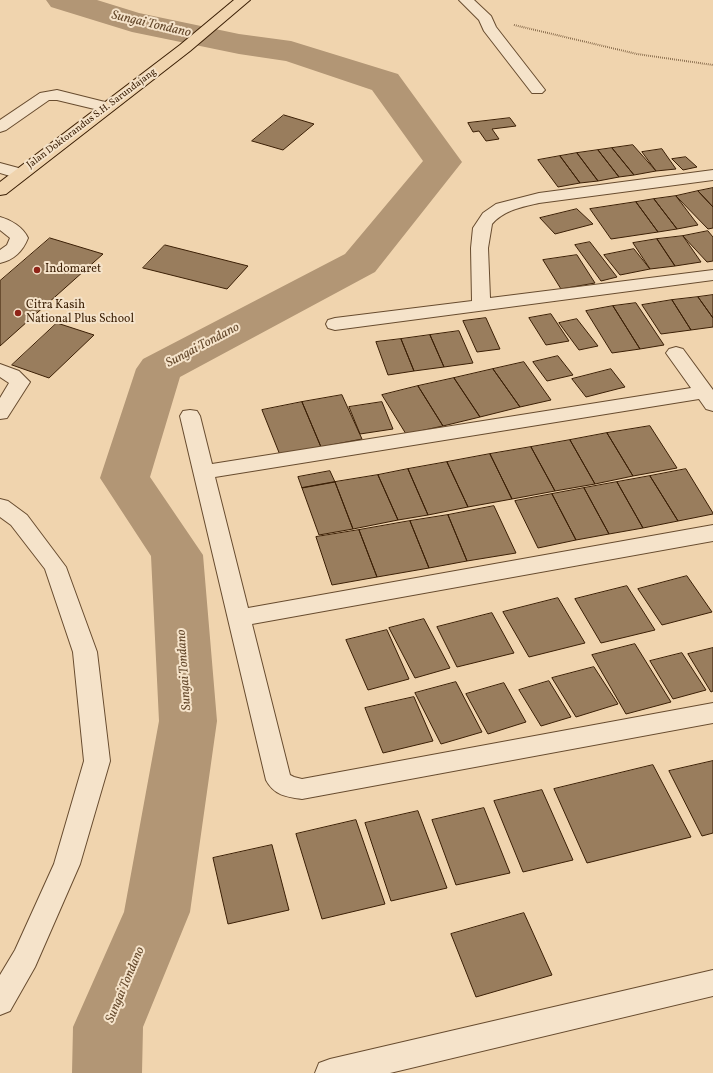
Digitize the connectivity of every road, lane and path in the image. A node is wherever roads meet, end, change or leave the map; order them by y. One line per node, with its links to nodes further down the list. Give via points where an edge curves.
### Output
1 (243, 0): 6 (highway, Jalan Doktorandus S.H. Sarundajang)
2 (466, 0): 3 (street)
3 (486, 19): 4 (path, via 638,54); 5 (street, via 489,28)
4 (713, 65)
5 (537, 90)
6 (108, 107): 7 (street, via 52,95 45,96); 9 (highway, Jalan Doktorandus S.H. Sarundajang)
7 (0, 127)
8 (0, 168): 9 (street)
9 (20, 174): 11 (highway, Jalan Doktorandus S.H. Sarundajang)
10 (713, 175): 15 (street, via 539,198 515,203 495,211 482,223)
11 (0, 190)
12 (0, 222): 13 (street, via 17,233 19,238 15,248)
13 (0, 258)
14 (713, 275): 15 (street)
15 (481, 304): 16 (street)
16 (335, 324)
17 (676, 353): 19 (street)
18 (0, 370): 20 (street, via 20,382)
19 (709, 399): 22 (street)
20 (0, 414)
21 (190, 416): 22 (street)
22 (202, 472): 25 (street)
23 (0, 506): 28 (street, via 19,520 55,568 84,652 97,761 67,864 25,958)
24 (713, 533): 25 (street)
25 (238, 618): 26 (street, via 280,780 287,787 302,789)
26 (713, 713)
27 (713, 983): 29 (street)
28 (0, 1002)
29 (330, 1073)

